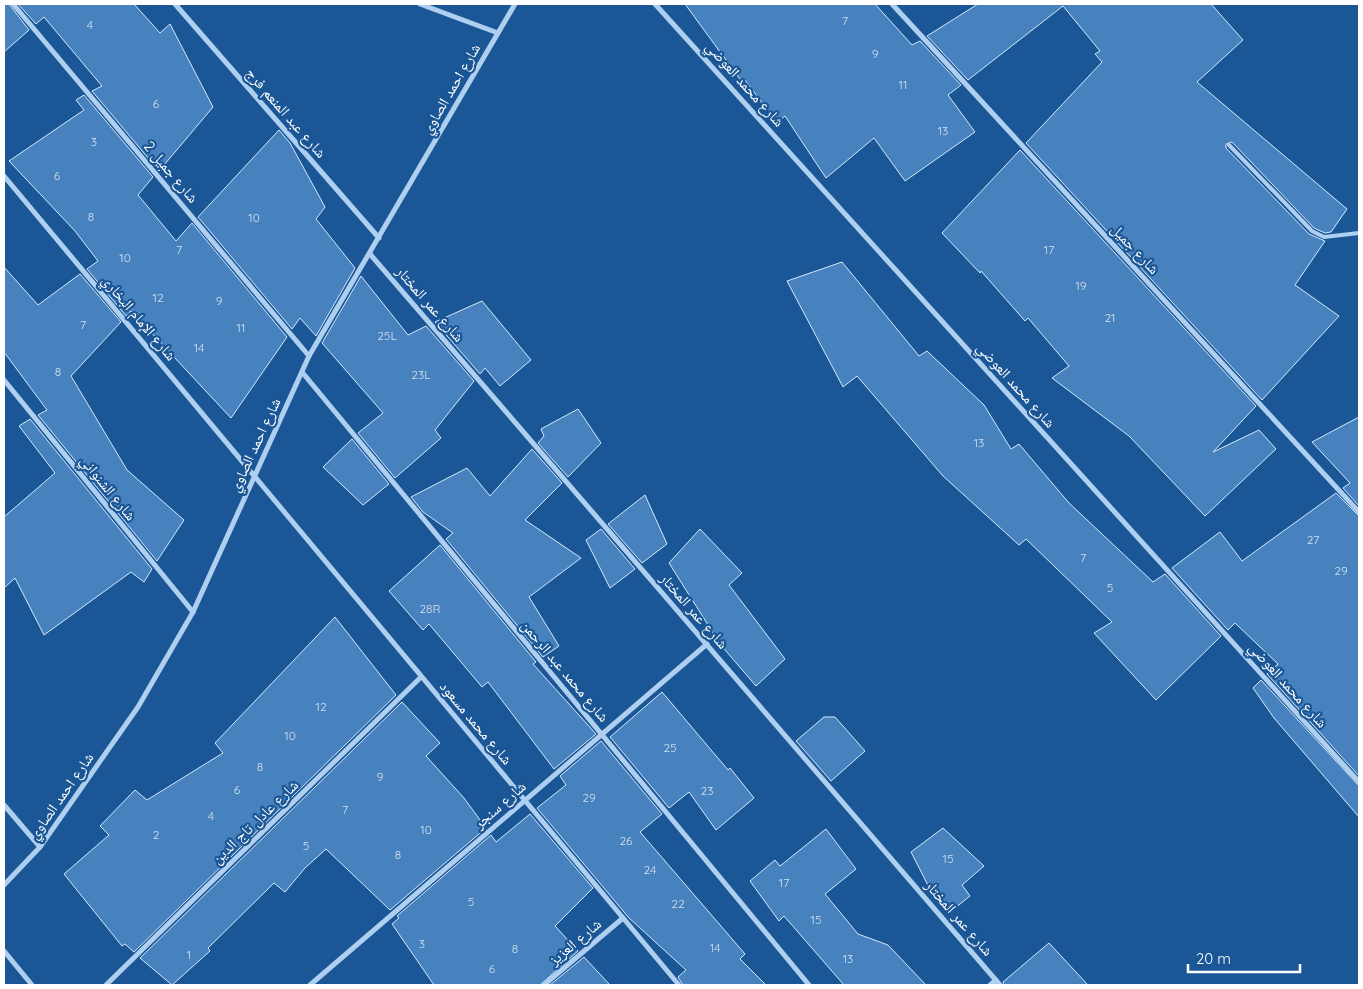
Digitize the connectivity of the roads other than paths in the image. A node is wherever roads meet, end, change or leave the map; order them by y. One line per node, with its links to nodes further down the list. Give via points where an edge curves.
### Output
1 (13, 4): 13 (street, شارع جميل 2)
2 (175, 4): 11 (street, شارع عبد المنعم فرج)
3 (420, 4): 7 (street)
4 (515, 4): 7 (street, شارع احمد الصاوي)
5 (655, 4): 22 (street, شارع محمد العوضي)
6 (892, 4): 17 (street, شارع جميل)
7 (498, 33): 11 (street, شارع احمد الصاوي)
8 (1229, 145): 10 (lane, via 1312,231 1324,237)
9 (4, 176): 16 (street, شارع الإمام البخاري)
10 (1359, 233)
11 (379, 238): 12 (street, شارع احمد الصاوي)
12 (370, 254): 13 (street, شارع احمد الصاوي); 19 (street, شارع عمر المختار)
13 (309, 356): 14 (street, شارع احمد الصاوي)
14 (302, 372): 16 (street, شارع احمد الصاوي); 21 (street, شارع محمد عبد الرحمن)
15 (4, 380): 18 (street, شارع الشنواني)
16 (255, 476): 18 (street, شارع احمد الصاوي); 20 (street, شارع محمد مسعود)
17 (1359, 512)
18 (193, 612): 25 (street, شارع احمد الصاوي, via 138,707)
19 (707, 644): 21 (street, شارع سنجر); 29 (street, شارع عمر المختار)
20 (421, 677): 23 (street, شارع محمد مسعود); 31 (street, شارع عادل تاج الدين)
21 (602, 734): 23 (street, شارع سنجر); 35 (street, شارع محمد عبد الرحمن)
22 (1359, 782)
23 (525, 801): 27 (street, شارع محمد مسعود); 32 (street, شارع سنجر)
24 (4, 805): 25 (street)
25 (40, 847): 26 (street, شارع احمد الصاوي)
26 (4, 885)
27 (623, 918): 33 (street, شارع العزيز); 34 (street, شارع محمد مسعود)
28 (4, 951): 30 (street)
29 (996, 980): 36 (street); 37 (street, شارع عمر المختار)
30 (32, 985)
31 (106, 985)
32 (310, 985)
33 (544, 985)
34 (679, 985)
35 (809, 985)
36 (990, 985)
37 (1000, 985)

